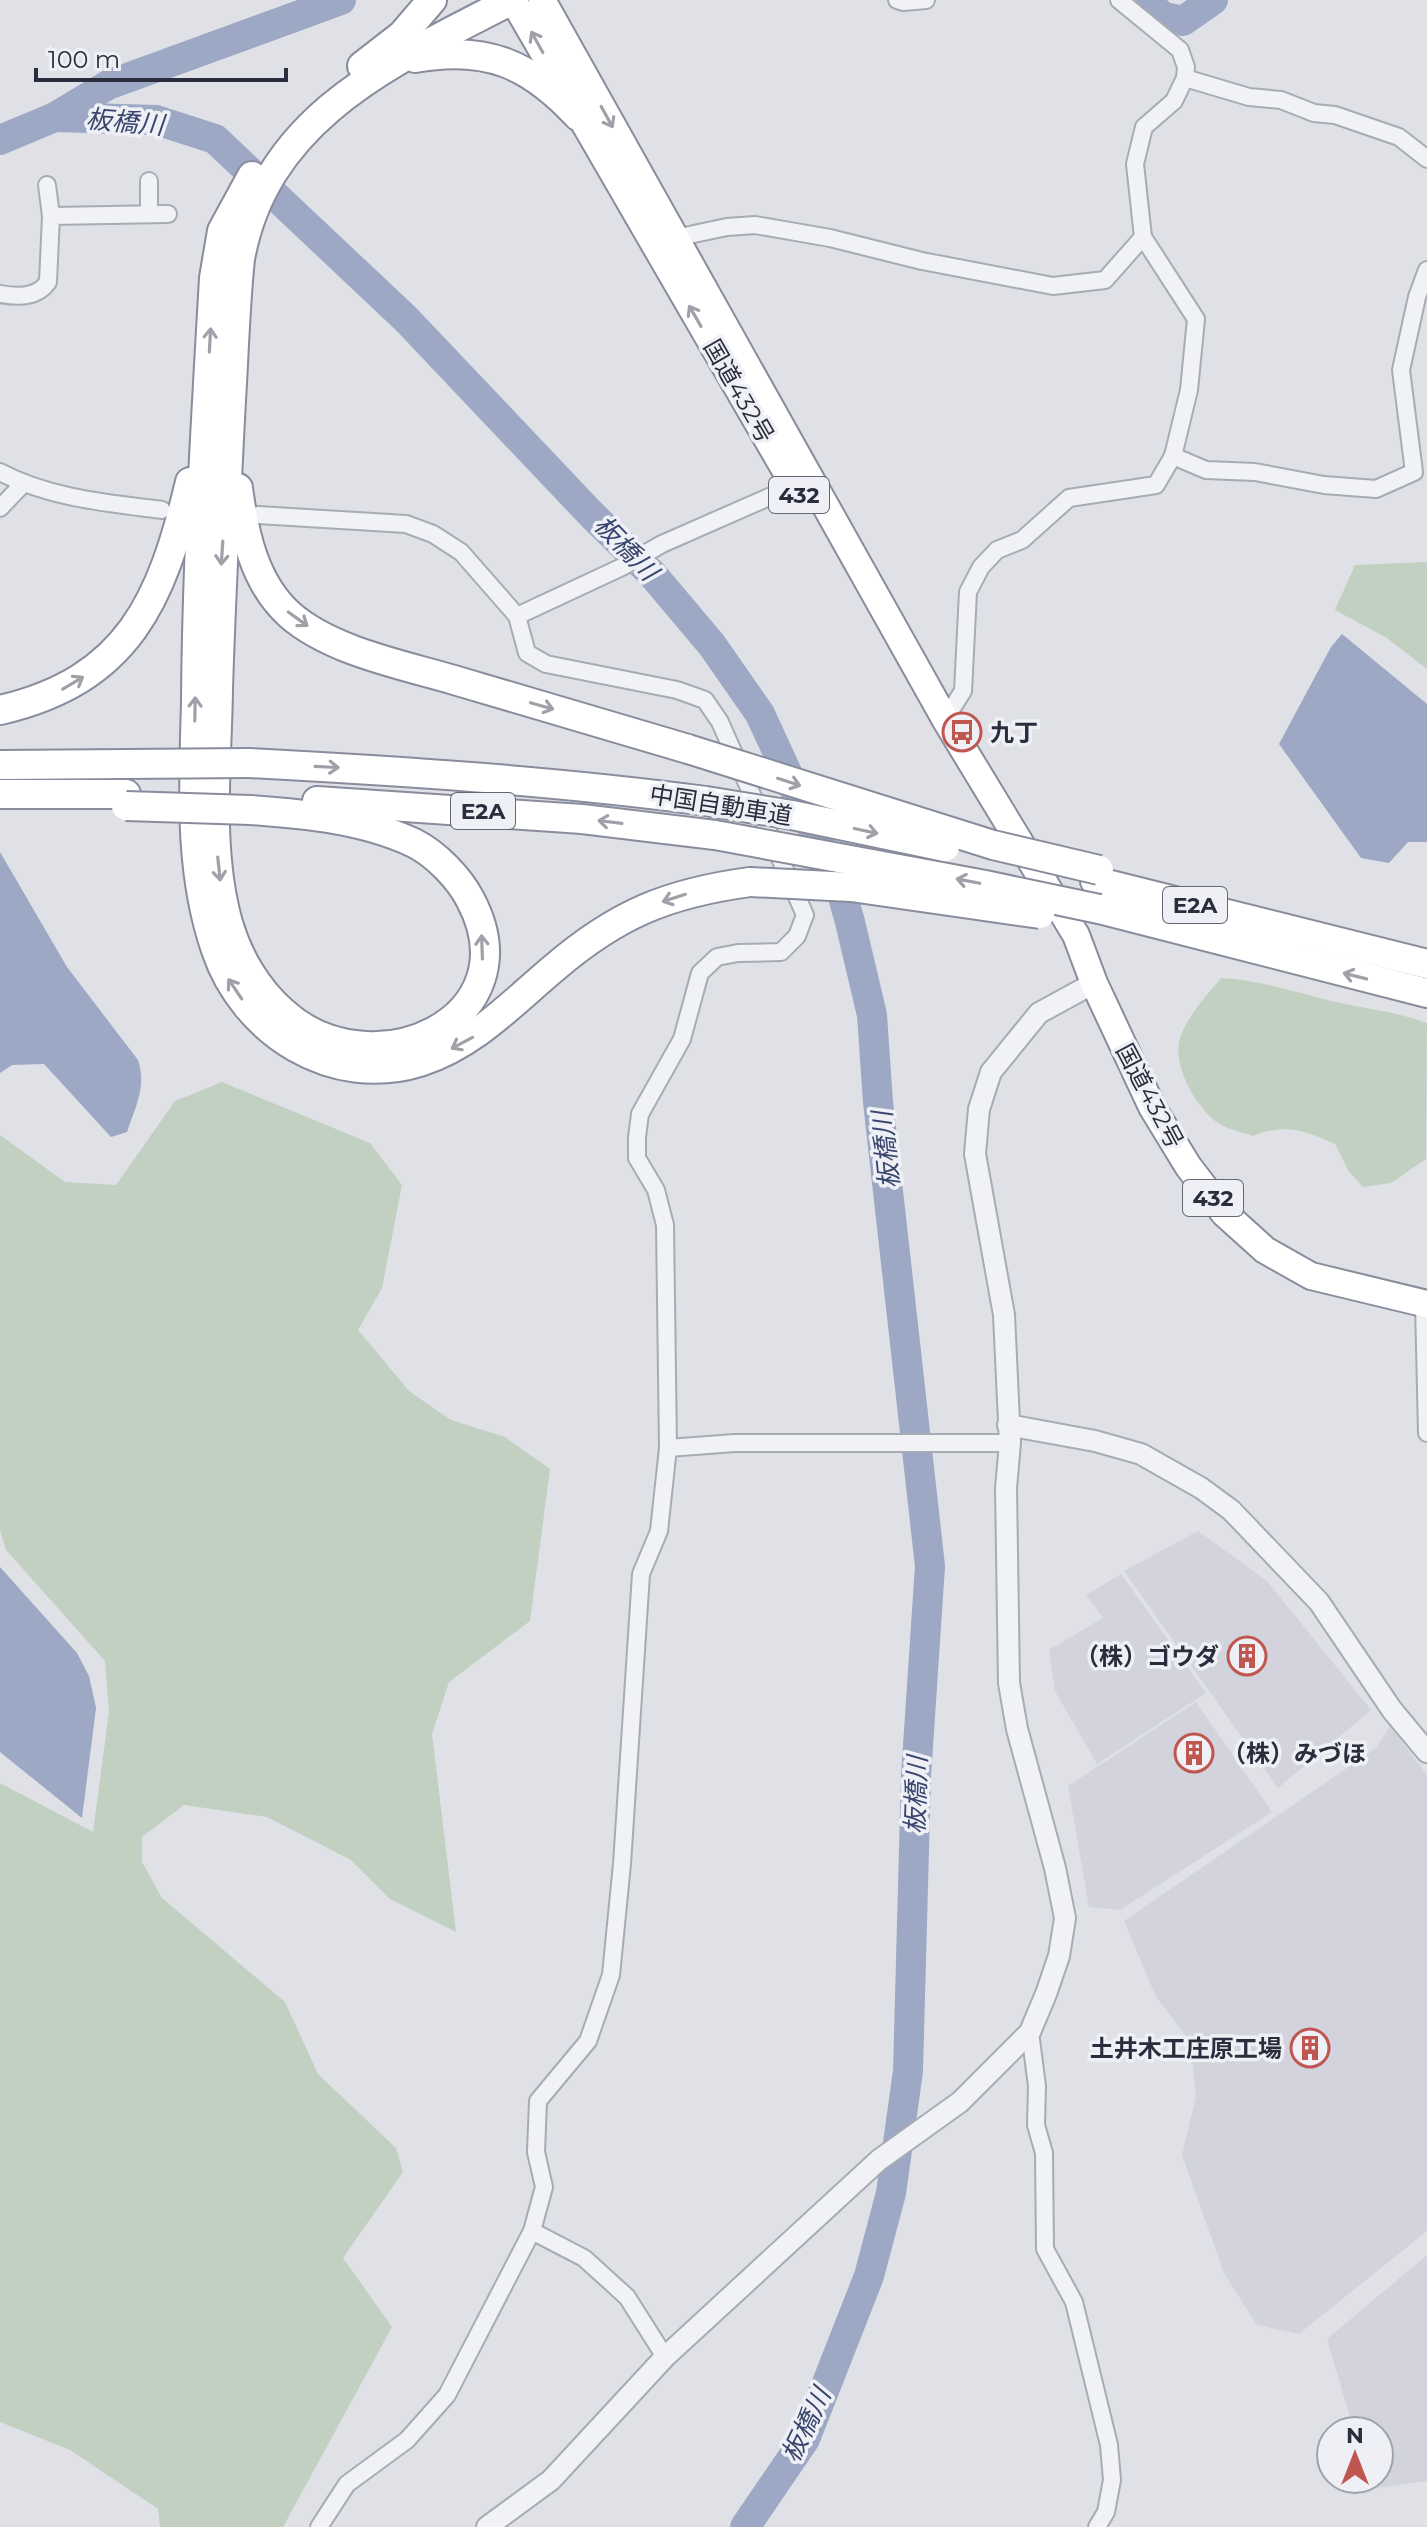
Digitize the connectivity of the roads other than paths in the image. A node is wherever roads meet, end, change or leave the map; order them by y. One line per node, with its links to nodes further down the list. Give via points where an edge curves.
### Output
1 (432, 0): 8 (highway)
2 (477, 0): 8 (highway)
3 (513, 0): 8 (highway); 10 (highway, 国道432号 / 432, one-way to 3)
4 (542, 0): 18 (highway, 国道432号 / 432, one-way to 18)
5 (897, 0): 6 (street)
6 (926, 0)
7 (1119, 0): 9 (street, via 1180,50)
8 (383, 60): 10 (highway, via 480,55 501,60 540,79); 21 (highway, via 323,92 279,136 236,226 217,253)
9 (1185, 78): 11 (street, via 1348,119 1399,137); 17 (street, via 1174,101 1144,127 1135,164)
10 (578, 116): 25 (highway, 国道432号 / 432, one-way to 10)
11 (1427, 159)
12 (149, 181): 14 (street)
13 (47, 185): 16 (street)
14 (149, 214): 15 (street); 16 (street)
15 (168, 214)
16 (51, 216): 20 (street, via 48,282 43,290 28,296)
17 (1143, 237): 18 (street, via 1105,280 1053,286 755,225); 22 (street, via 1196,319 1189,390)
18 (675, 238): 31 (highway, 国道432号 / 432)
19 (1427, 270): 22 (street, via 1401,370 1414,472 1376,489 1206,470)
20 (0, 294)
21 (218, 419): 30 (highway, one-way to 21, via 66,688 120,647 140,621 161,583); 36 (highway, one-way to 36, via 221,574 215,832 221,888 238,952 285,1015 331,1041 359,1047 399,1044 439,1030 459,1014 482,971 484,944 478,914 463,886 441,863 416,844 341,820); 37 (highway, one-way to 37, bridge, via 259,572 290,615 339,643); 38 (highway, one-way to 21, bridge, via 851,887 750,882 707,888 624,917 564,959 476,1035 419,1062 389,1069 328,1063 300,1051 273,1033 230,984 200,892 195,857 197,625)
22 (1173, 456): 31 (street, via 1156,485 1069,498 1022,540 997,550 981,567 968,592 963,691)
23 (0, 472): 24 (street)
24 (23, 484): 26 (street); 27 (street)
25 (794, 486): 29 (street); 40 (highway, 国道432号 / 432, via 927,721)
26 (0, 508)
27 (162, 510)
28 (258, 515): 29 (street, via 406,524 433,534 461,552)
29 (517, 616): 45 (street, via 527,653 546,664 705,700 720,722 805,915 797,936 781,952 717,957 700,973 682,1039 640,1114 637,1158 656,1190 665,1225)
30 (0, 710)
31 (945, 719): 40 (highway, 国道432号 / 432, via 1076,935)
32 (0, 765): 37 (highway, 中国自動車道 / E2A, one-way to 37, bridge, via 249,763 587,785 807,818)
33 (0, 794): 34 (highway, 中国自動車道 / E2A)
34 (126, 800): 35 (highway); 36 (highway, 中国自動車道 / E2A)
35 (0, 803)
36 (250, 804): 38 (highway, 中国自動車道 / E2A, one-way to 36, bridge, via 938,876 715,835 434,807)
37 (1097, 875): 39 (highway, 中国自動車道 / E2A)
38 (1100, 916): 41 (highway, 中国自動車道 / E2A, one-way to 38)
39 (1427, 964)
40 (1094, 983): 42 (highway, 国道432号 / 432, via 1152,1107 1224,1213 1265,1250 1311,1276); 44 (street, via 1039,1013 991,1072 979,1109 975,1154 1004,1315)
41 (1427, 993)
42 (1426, 1304): 43 (street)
43 (1427, 1433)
44 (1009, 1434): 45 (street); 46 (street, via 1095,1441 1141,1454 1231,1510 1319,1602); 47 (street, via 1009,1683 1065,1918 1059,1956)
45 (668, 1448): 48 (street, via 659,1531 641,1574 611,1975 588,2041 538,2101 536,2152 544,2187)
46 (1427, 1752)
47 (1030, 2032): 49 (street, via 960,2102 879,2160); 52 (street, via 1036,2125 1044,2153 1045,2249 1074,2302 1109,2445 1112,2480 1106,2512)
48 (532, 2231): 49 (street, via 584,2258 627,2297); 50 (street, via 447,2395 407,2440 347,2484)
49 (665, 2357): 51 (street, via 551,2480)
50 (319, 2527)
51 (487, 2527)
52 (1097, 2527)

